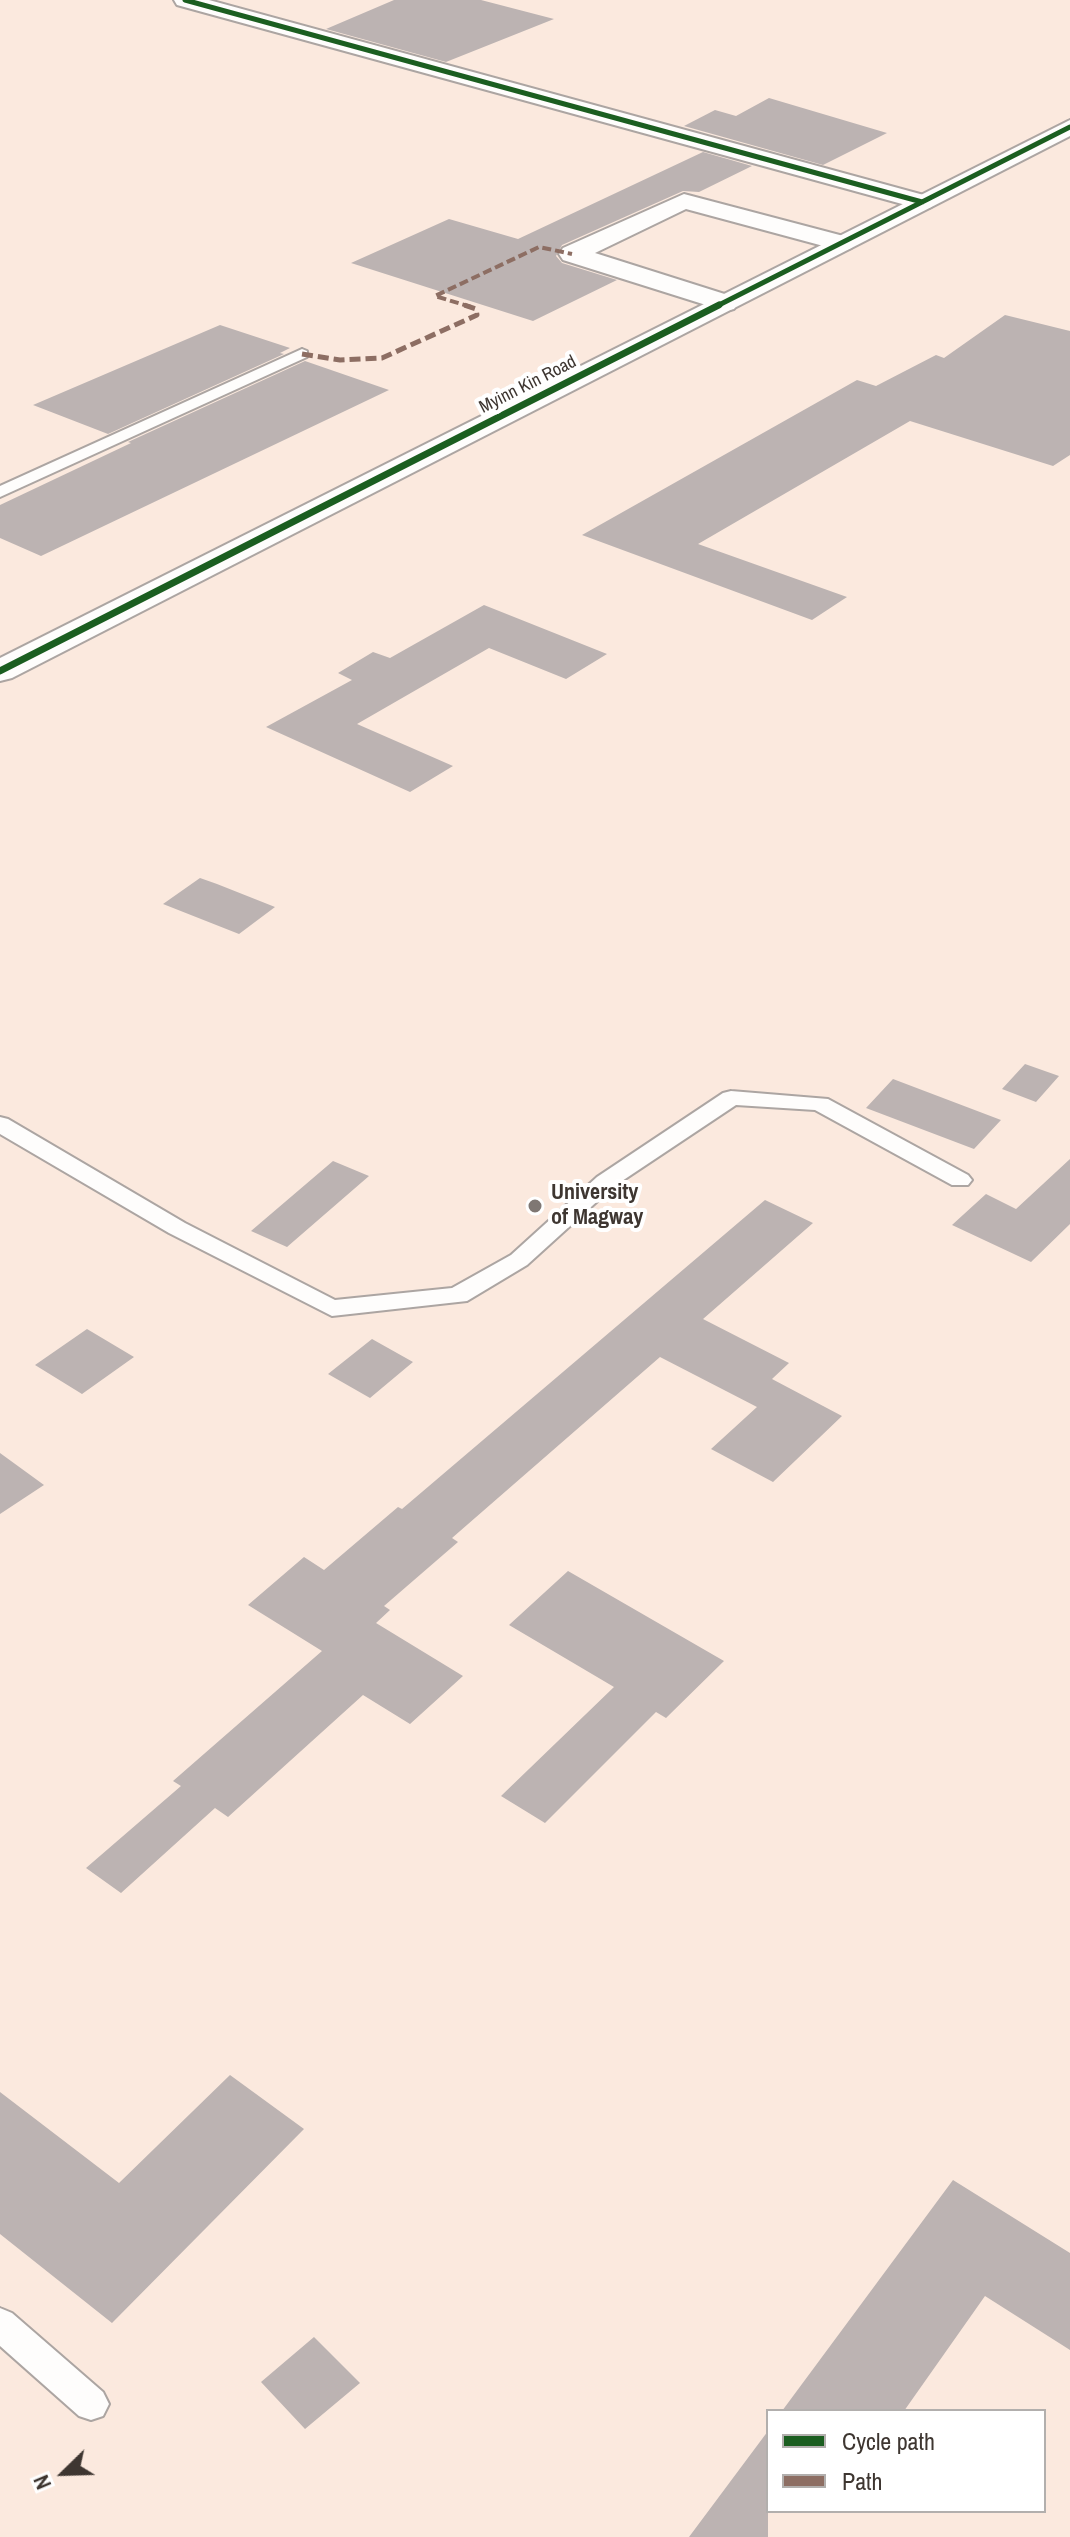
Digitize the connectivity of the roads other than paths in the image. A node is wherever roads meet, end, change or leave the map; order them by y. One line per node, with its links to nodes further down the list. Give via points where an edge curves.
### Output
1 (185, 0): 3 (street)
2 (1070, 127): 3 (street, Myinn Kin Road)
3 (922, 202): 4 (street, Myinn Kin Road)
4 (842, 243): 5 (street, Myinn Kin Road); 5 (street, via 684,201 572,254)
5 (725, 303): 8 (street, Myinn Kin Road)
6 (302, 354): 7 (lane)
7 (0, 492)
8 (0, 671)
9 (0, 1124): 10 (lane, via 177,1228 332,1308 458,1295 519,1260 605,1182 731,1098 820,1104)
10 (960, 1180)
11 (0, 2324): 12 (lane)
12 (91, 2404)

